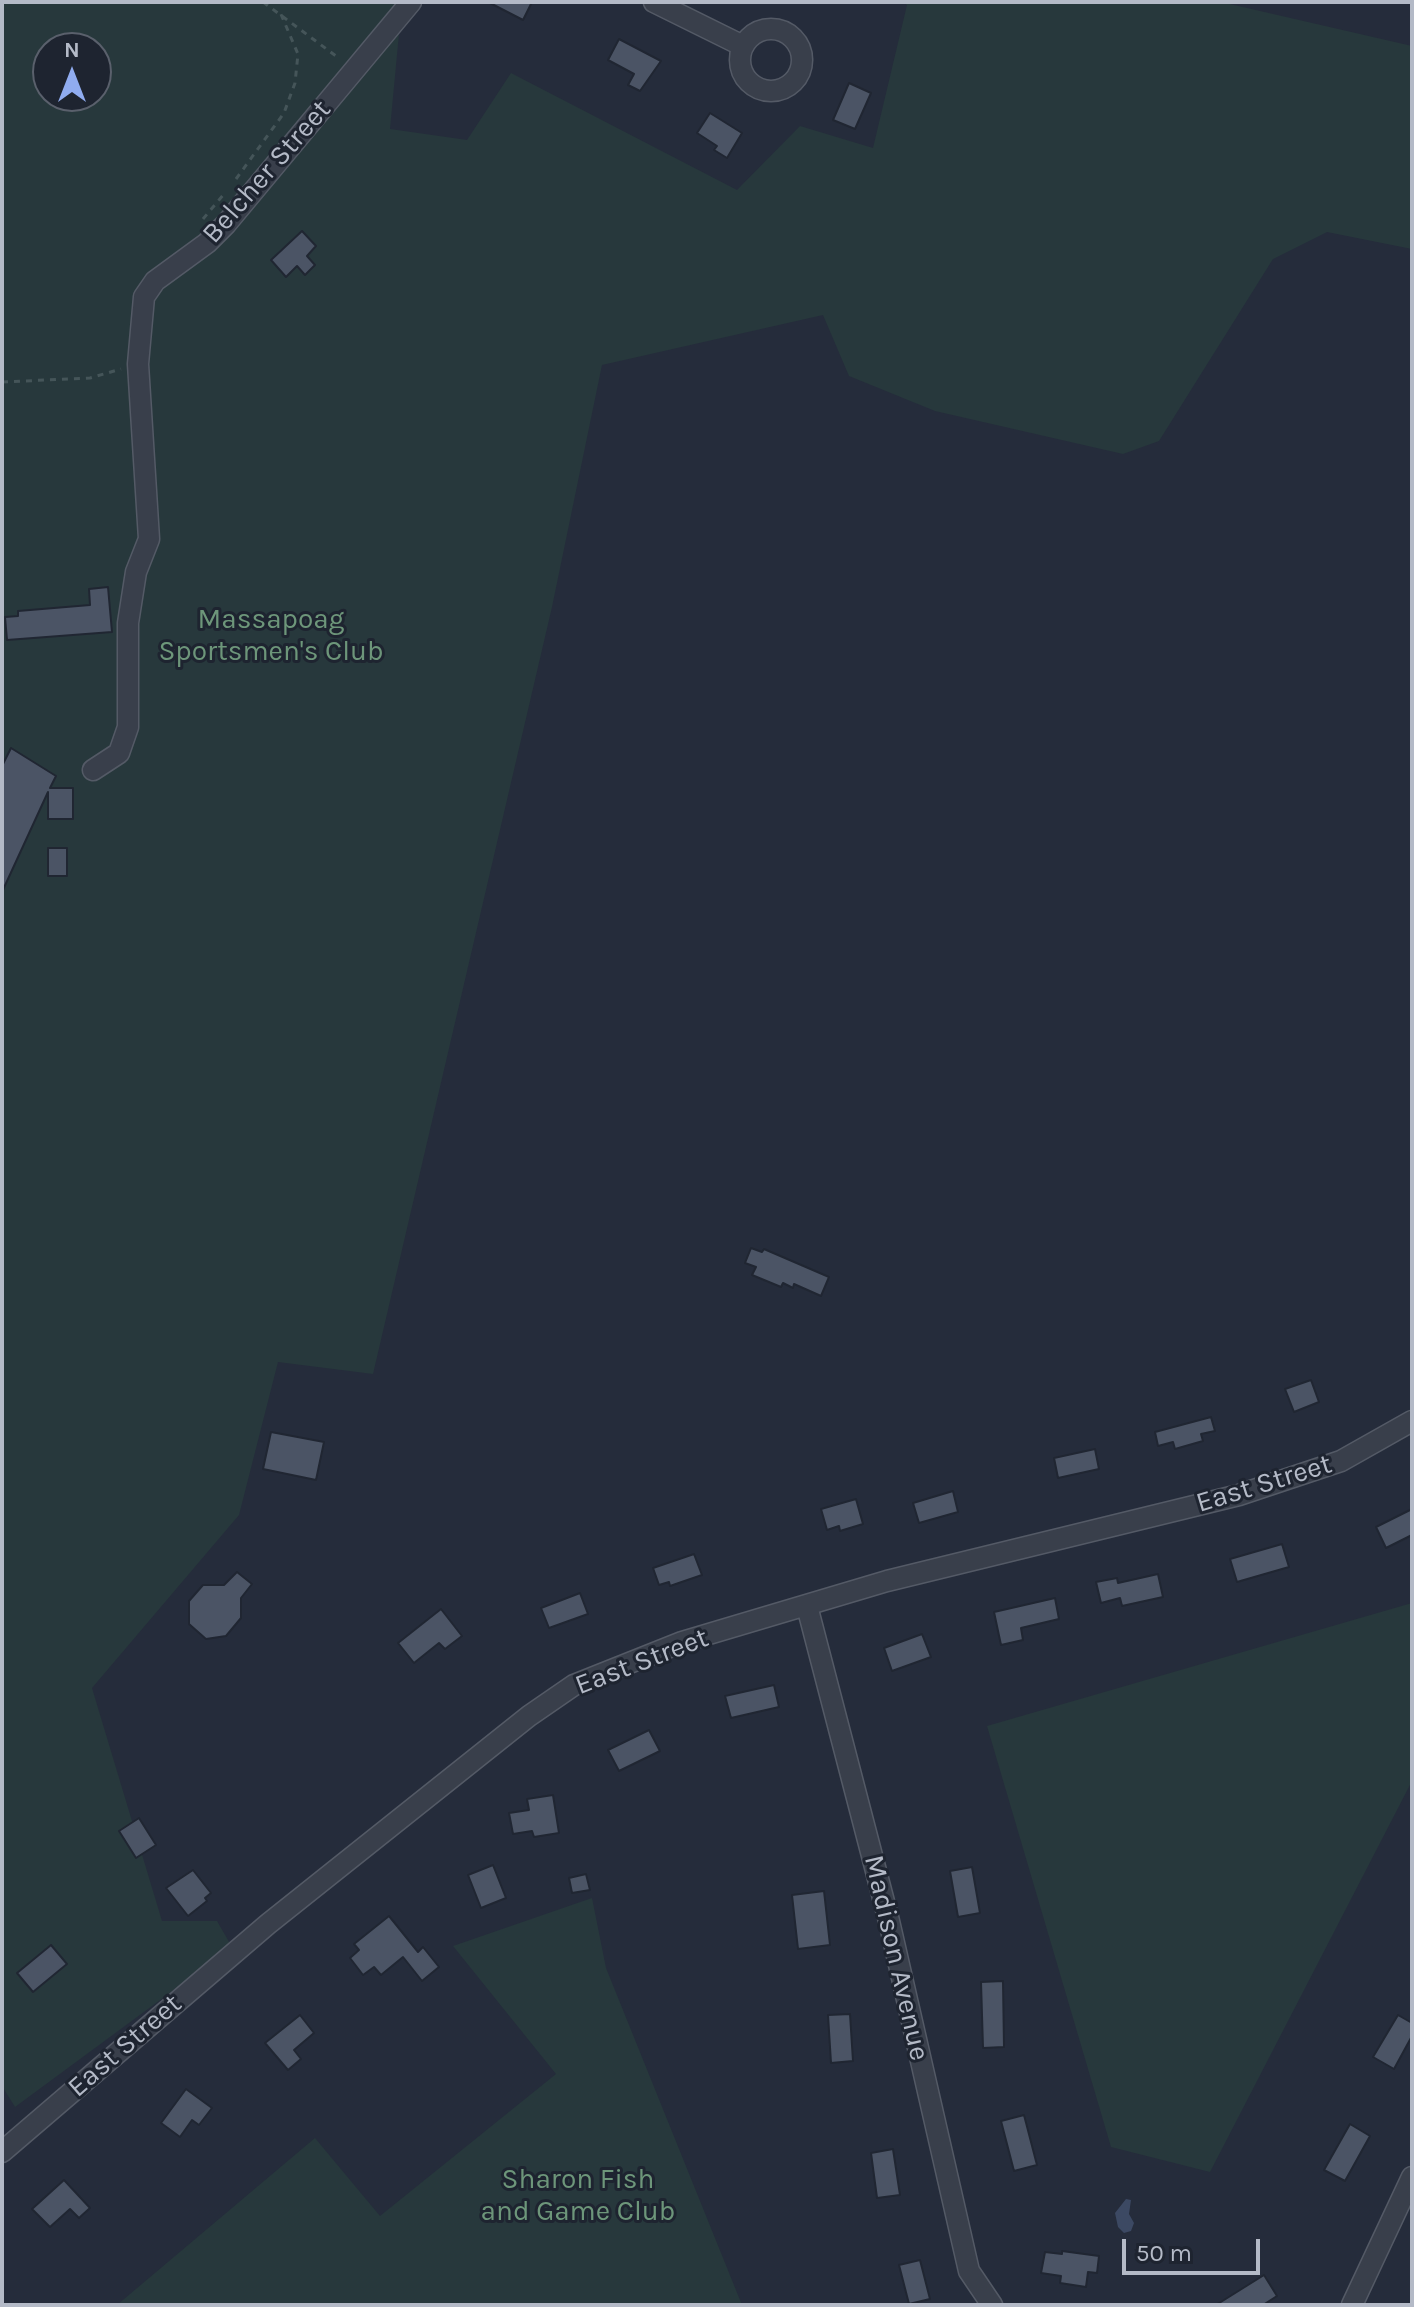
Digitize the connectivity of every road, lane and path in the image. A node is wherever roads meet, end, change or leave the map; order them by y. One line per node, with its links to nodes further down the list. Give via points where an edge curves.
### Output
1 (263, 2): 4 (path)
2 (411, 2): 6 (street, Belcher Street)
3 (654, 2): 5 (street)
4 (280, 12): 6 (path, via 336,58); 7 (path, via 298,54 291,97 194,231)
5 (743, 46)
6 (360, 65): 7 (street, Belcher Street, via 258,189)
7 (198, 250): 8 (street, Belcher Street, via 155,281 144,297)
8 (138, 364): 9 (path, via 90,378); 10 (street, Belcher Street, via 149,539 136,572 128,623 128,727 119,753)
9 (2, 382)
10 (93, 770)
11 (1412, 1421): 12 (street, East Street, via 1341,1461 1239,1495 887,1581)
12 (807, 1606): 13 (street, East Street, via 631,1660 574,1685 540,1708 268,1924); 15 (street, Madison Avenue, via 889,1921 969,2271)
13 (2, 2152)
14 (1412, 2177): 16 (street)
15 (992, 2305)
16 (1352, 2305)

